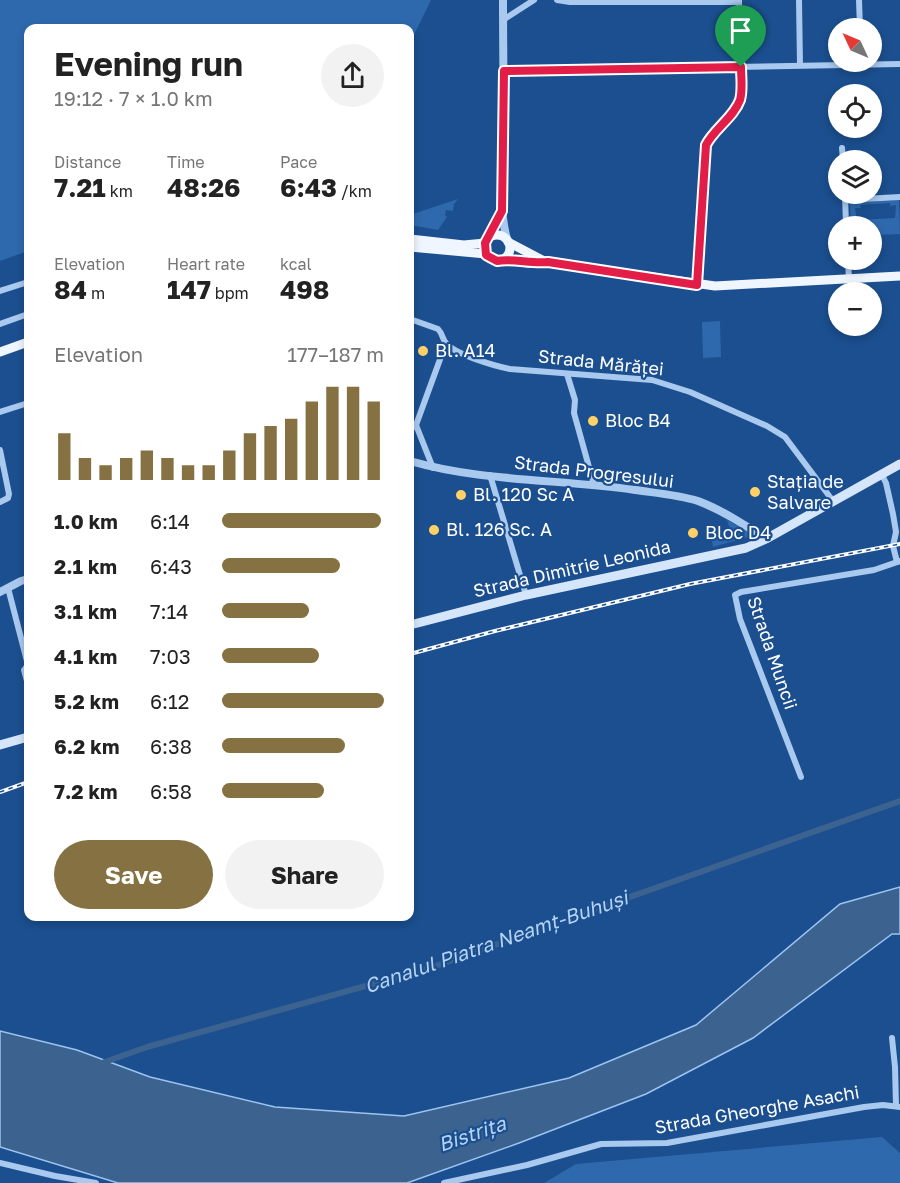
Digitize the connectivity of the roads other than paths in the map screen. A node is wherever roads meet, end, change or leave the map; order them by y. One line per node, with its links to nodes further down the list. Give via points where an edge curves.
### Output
1 (503, 0): 10 (street)
2 (523, 0): 6 (street)
3 (557, 0): 7 (street)
4 (799, 0): 14 (street)
5 (859, 0): 9 (street)
6 (533, 1): 10 (street)
7 (680, 1): 8 (street)
8 (739, 1): 15 (street)
9 (860, 18)
10 (503, 20): 16 (street)
11 (828, 64): 14 (street)
12 (882, 64): 13 (street)
13 (900, 64)
14 (800, 65): 15 (street)
15 (741, 67): 16 (street); 31 (street, via 741,97 737,106 706,145)
16 (504, 71): 19 (street)
17 (882, 197): 18 (street)
18 (900, 197)
19 (502, 211): 21 (street); 22 (street)
20 (414, 239): 21 (main road, via 464,245)
21 (488, 240): 22 (main road, via 500,235); 24 (main road)
22 (508, 240): 25 (main road); 26 (main road)
23 (414, 246): 24 (main road)
24 (486, 255): 25 (main road, via 497,261)
25 (505, 258): 26 (main road)
26 (548, 262): 31 (main road)
27 (848, 270): 29 (street)
28 (900, 276): 29 (main road)
29 (849, 280): 31 (main road)
30 (24, 283): 32 (street)
31 (697, 285)
32 (0, 291)
33 (24, 315): 35 (street)
34 (414, 320): 37 (street, Strada Mărăței, via 438,329)
35 (0, 324)
36 (24, 343): 39 (main road)
37 (446, 343): 41 (street, Strada Mărăței, via 489,365); 44 (street)
38 (24, 349): 40 (main road)
39 (0, 352)
40 (0, 357)
41 (567, 374): 51 (street); 52 (street, Strada Mărăței, via 665,384 768,426 785,437)
42 (24, 404): 43 (street)
43 (0, 412)
44 (416, 425): 48 (street)
45 (0, 450): 53 (street, via 9,494)
46 (414, 462): 48 (street, Strada Progresului)
47 (900, 464): 50 (main road, Strada Dimitrie Leonida)
48 (433, 468): 49 (street, Strada Progresului)
49 (490, 475): 51 (street, Strada Progresului); 58 (street)
50 (882, 475): 52 (main road, Strada Dimitrie Leonida); 55 (street, via 893,514 893,546)
51 (594, 485): 54 (street, Strada Progresului, via 698,501)
52 (833, 501): 54 (main road, Strada Dimitrie Leonida)
53 (0, 502)
54 (766, 539): 58 (main road, Strada Dimitrie Leonida, via 746,548)
55 (898, 562): 63 (street, Strada Muncii, via 874,570 735,595 740,619)
56 (24, 581): 57 (street)
57 (4, 590): 60 (street)
58 (526, 595): 59 (main road, Strada Dimitrie Leonida)
59 (414, 624)
60 (24, 652)
61 (24, 738): 62 (main road)
62 (0, 745)
63 (801, 777)
64 (892, 1038): 65 (street)
65 (898, 1107): 68 (street, Strada Gheorghe Asachi, via 864,1107 667,1143 601,1144)
66 (0, 1163): 67 (street)
67 (96, 1183)
68 (444, 1183)

